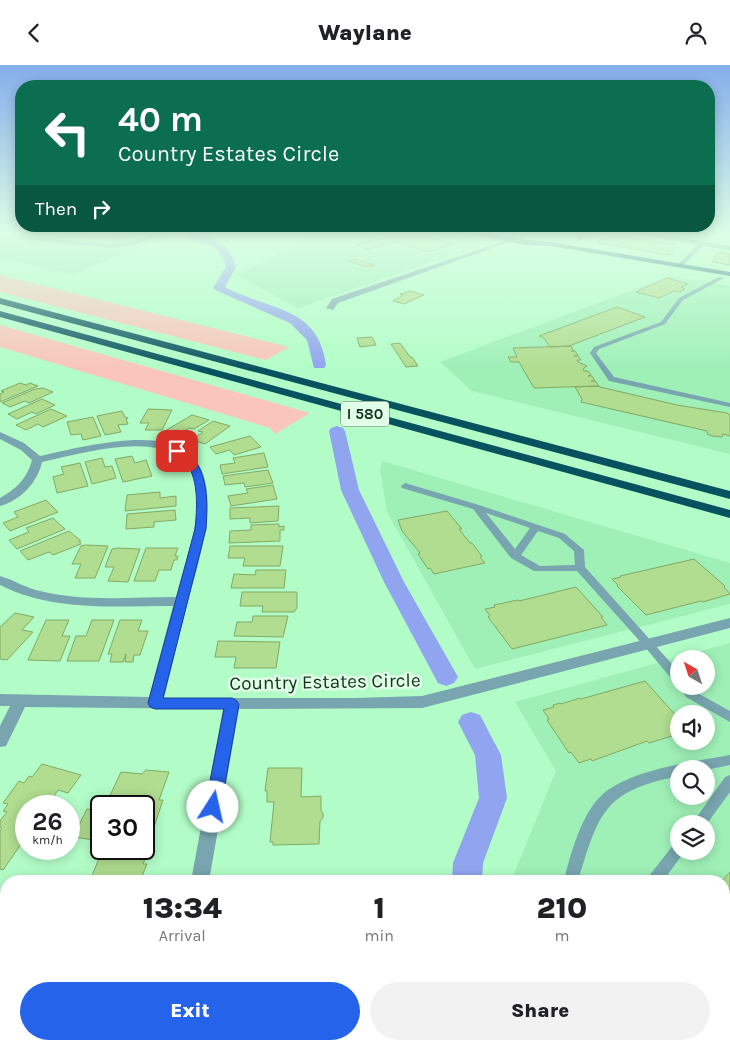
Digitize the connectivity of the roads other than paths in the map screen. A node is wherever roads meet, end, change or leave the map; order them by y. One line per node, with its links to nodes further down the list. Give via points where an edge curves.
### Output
1 (402, 278): 5 (street, via 335,301)
2 (721, 278): 3 (main road); 7 (lane, via 677,302 663,323 596,348 593,353 612,379)
3 (730, 280)
4 (0, 301): 11 (highway, I 580)
5 (330, 308)
6 (0, 314): 14 (highway, I 580)
7 (730, 405)
8 (0, 435): 9 (street, via 24,447)
9 (37, 460): 12 (street, via 34,475 28,483); 19 (street, via 134,443 163,446 187,457 196,474 202,505 200,529)
10 (405, 486): 13 (lane)
11 (730, 495)
12 (0, 503)
13 (476, 507): 15 (lane); 16 (lane)
14 (730, 514)
15 (536, 527): 16 (lane); 17 (lane, via 562,536 579,550)
16 (515, 556): 17 (lane, via 538,569)
17 (580, 568): 21 (lane)
18 (0, 580): 19 (street, via 25,592 65,599)
19 (181, 601): 26 (street)
20 (730, 623): 21 (street, Country Estates Circle)
21 (649, 644): 22 (lane); 27 (street, Country Estates Circle, via 422,702)
22 (670, 669)
23 (692, 695): 28 (lane)
24 (0, 700): 25 (street, Country Estates Circle)
25 (20, 702): 26 (street, Country Estates Circle); 29 (street)
26 (155, 703): 27 (street, Country Estates Circle)
27 (232, 704): 36 (street)
28 (730, 717)
29 (0, 741)
30 (730, 761): 31 (lane)
31 (715, 764)
32 (670, 773): 37 (lane, via 633,784 606,800 590,825)
33 (730, 781): 34 (lane)
34 (705, 815)
35 (670, 860): 38 (lane)
36 (201, 875)
37 (573, 875)
38 (659, 875)

